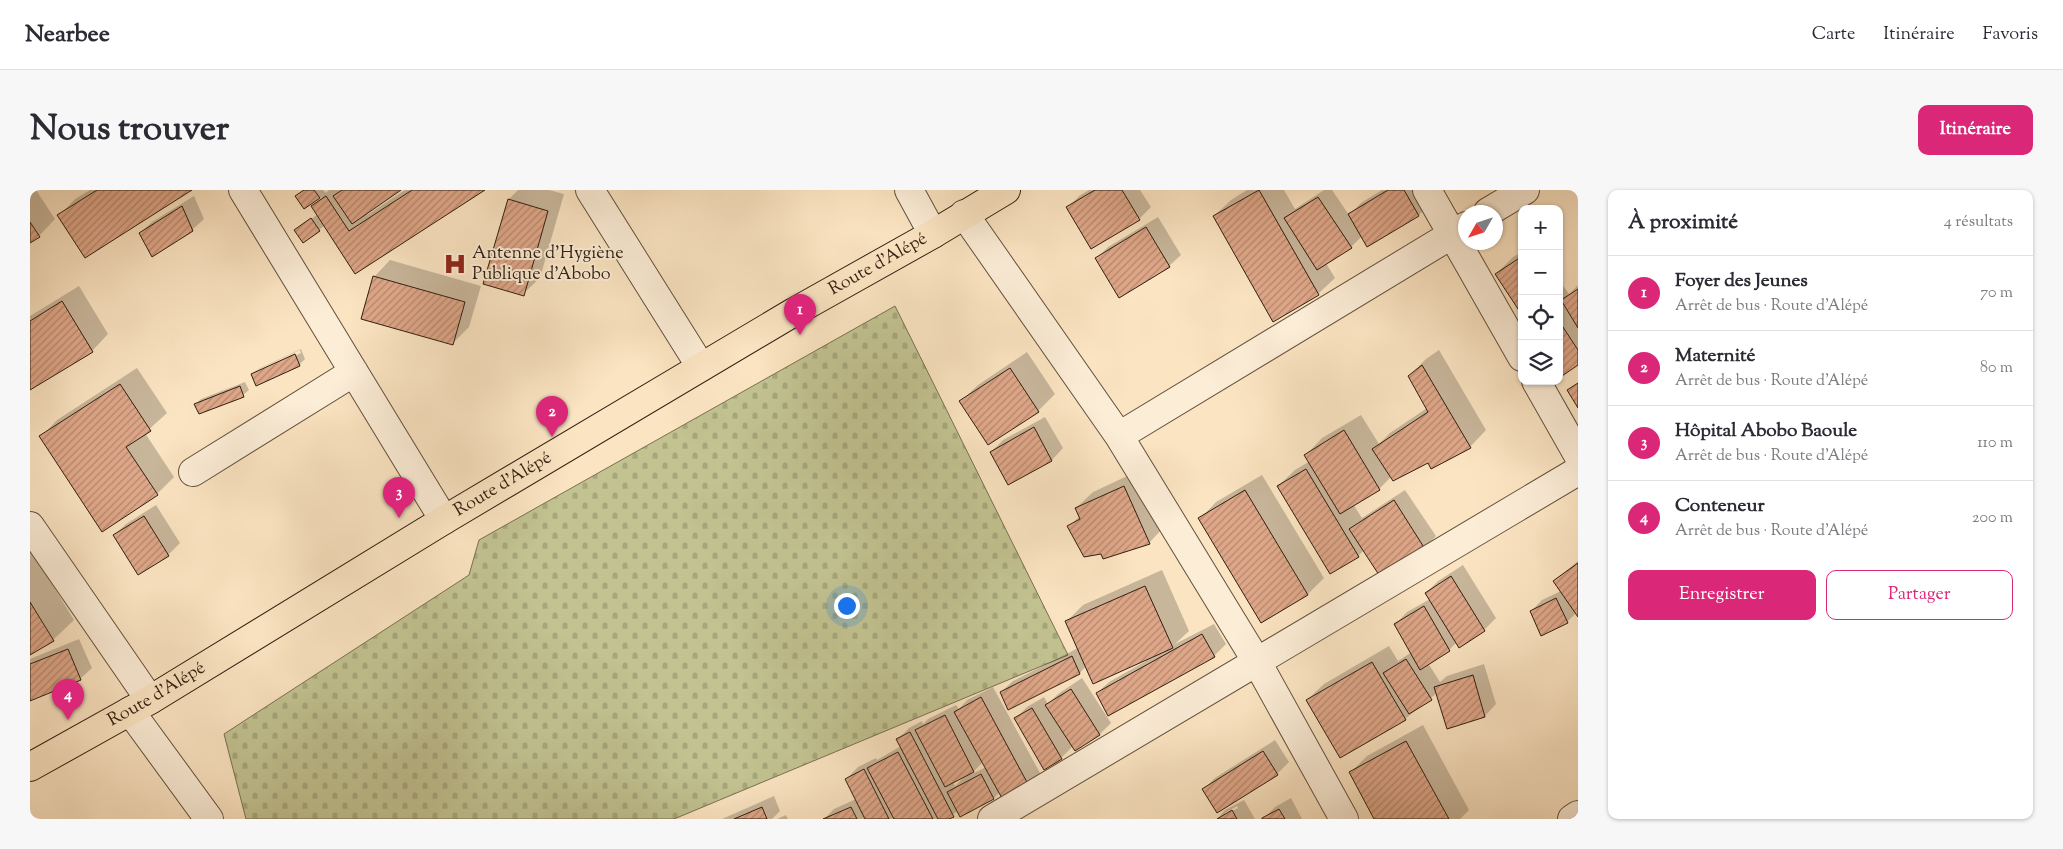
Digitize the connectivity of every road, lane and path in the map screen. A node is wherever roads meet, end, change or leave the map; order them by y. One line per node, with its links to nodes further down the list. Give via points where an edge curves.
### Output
1 (243, 190): 15 (street)
2 (590, 190): 14 (street)
3 (909, 190): 11 (street)
4 (1006, 190): 8 (main road, Route d'Alépé)
5 (1427, 190): 9 (street)
6 (1525, 190): 7 (street)
7 (1500, 205)
8 (964, 214): 11 (main road, Route d'Alépé); 17 (street)
9 (1458, 229)
10 (1458, 231): 17 (street)
11 (934, 234): 14 (main road, Route d'Alépé)
12 (1469, 250): 13 (street)
13 (1518, 349)
14 (701, 367): 21 (main road, Route d'Alépé)
15 (354, 372): 20 (street); 21 (street)
16 (1538, 385): 18 (street)
17 (1119, 436): 23 (street)
18 (1578, 455)
19 (1578, 471): 23 (street)
20 (193, 472)
21 (444, 520): 24 (main road, Route d'Alépé)
22 (30, 526): 24 (street)
23 (1257, 662): 28 (street); 29 (street)
24 (140, 706): 25 (main road, Route d'Alépé); 27 (street)
25 (30, 768)
26 (1578, 816): 30 (street)
27 (209, 819)
28 (992, 819)
29 (1344, 819)
30 (1572, 819)

